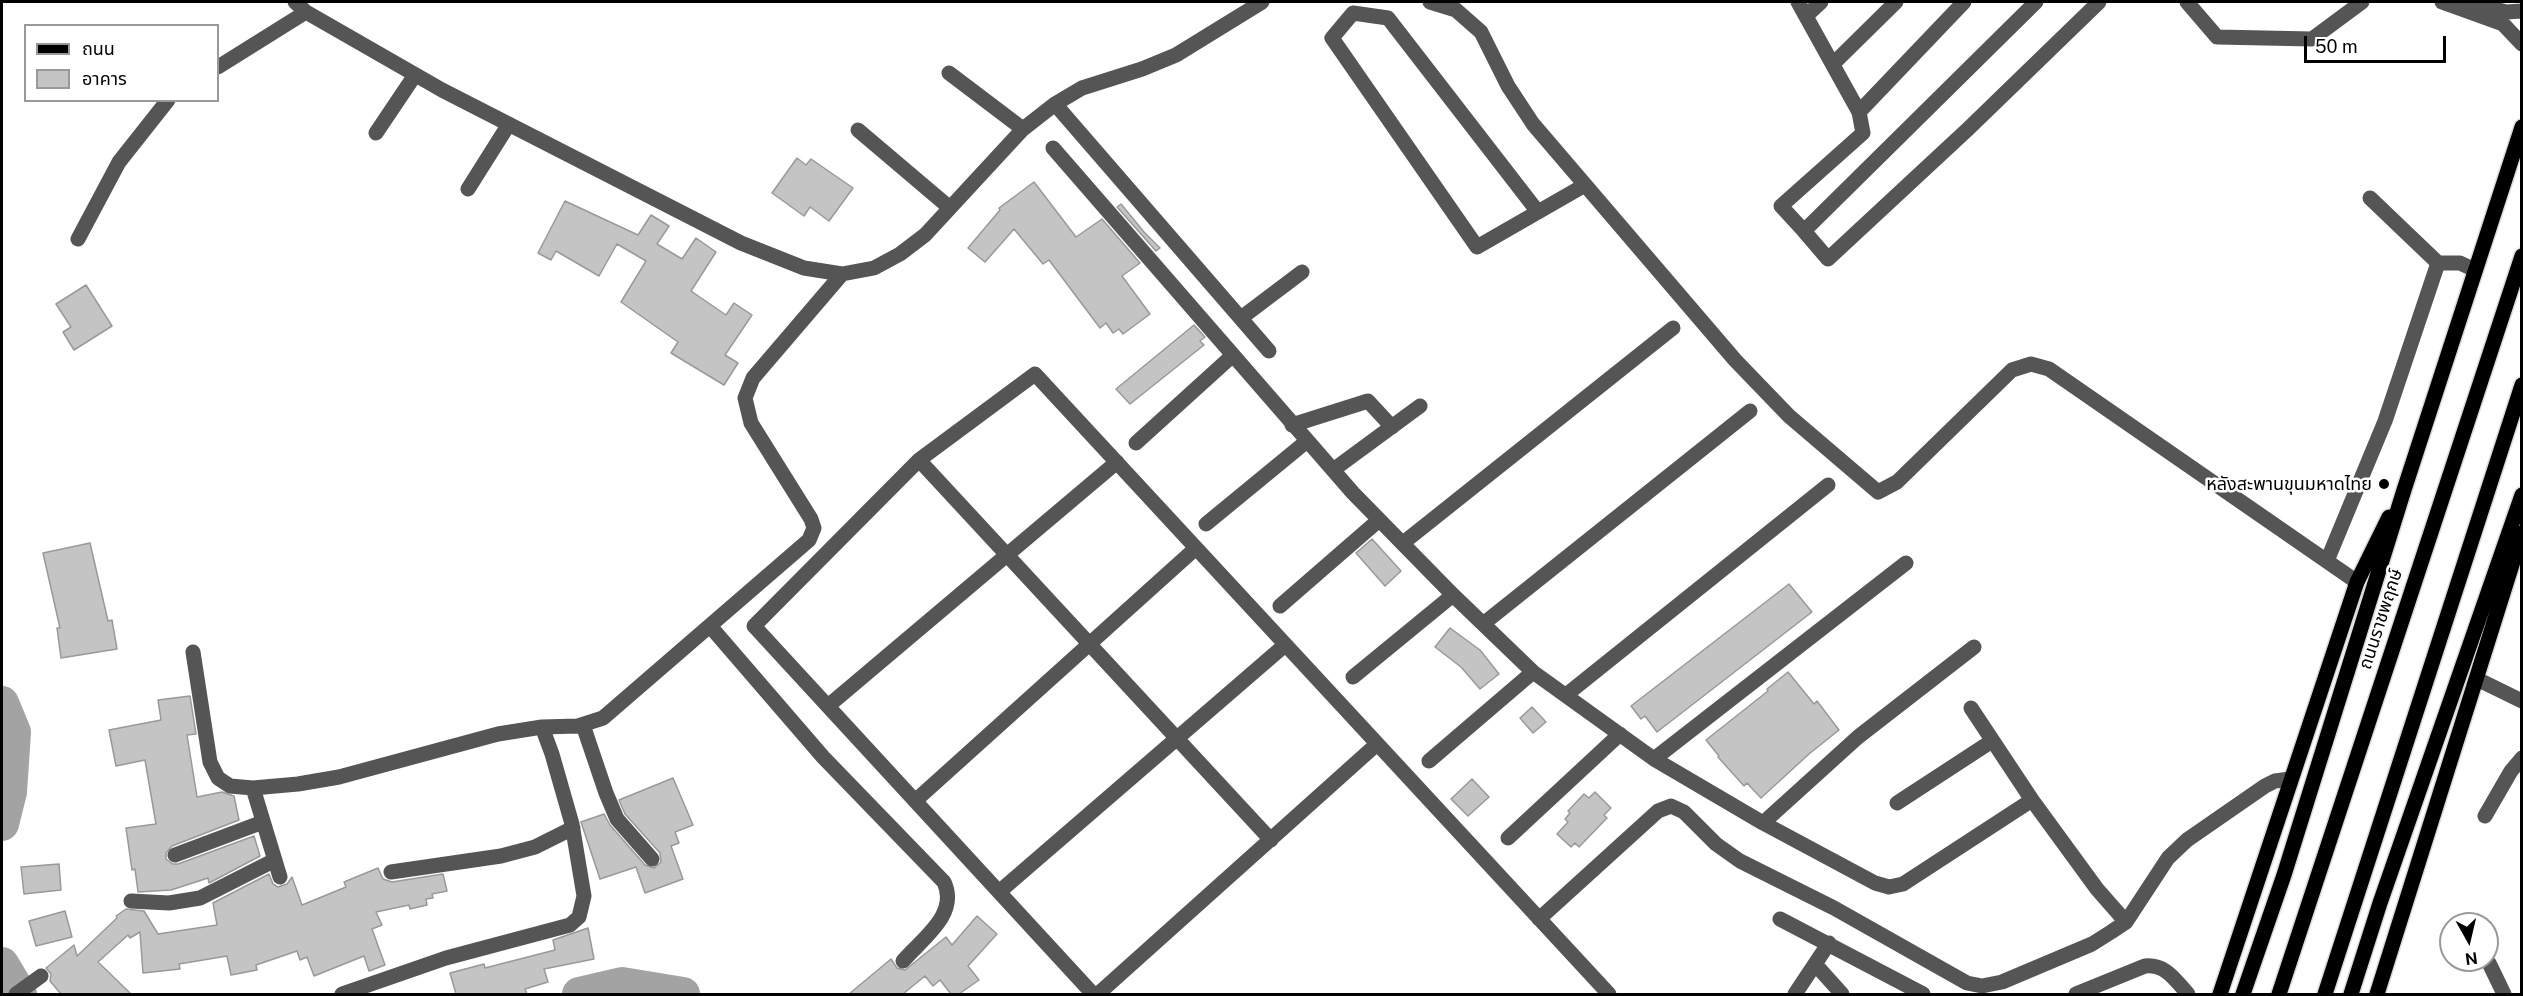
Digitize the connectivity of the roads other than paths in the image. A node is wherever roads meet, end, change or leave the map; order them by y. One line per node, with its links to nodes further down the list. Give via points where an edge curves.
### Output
1 (1262, 2): 23 (street, via 1176,55 1082,88)
2 (1430, 2): 31 (street, via 1456,10 1481,32 1508,86 1533,124)
3 (1797, 2): 16 (street)
4 (1821, 2): 16 (street)
5 (1896, 2): 18 (street)
6 (1964, 2): 24 (street)
7 (2036, 2): 36 (street)
8 (2099, 2): 36 (street, via 1828,259)
9 (2175, 2): 10 (street)
10 (2188, 2): 11 (street, via 2217,37 2312,39)
11 (2362, 2)
12 (2442, 2): 17 (street, via 2503,24)
13 (2469, 2): 15 (street)
14 (300, 7): 19 (street); 21 (street)
15 (2522, 12)
16 (1806, 16): 18 (street)
17 (2522, 44)
18 (1833, 64): 24 (street)
19 (219, 67)
20 (949, 73): 27 (street)
21 (415, 75): 25 (street); 29 (street)
22 (166, 102): 37 (street, via 119,162)
23 (1055, 104): 27 (street); 43 (street)
24 (1859, 112): 36 (street, via 1863,133 1781,206)
25 (509, 124): 32 (street); 42 (street, via 741,243 804,268)
26 (2522, 127): 40 (main road, ถนนราชพฤกษ์)
27 (1023, 129): 34 (street)
28 (858, 130): 34 (street)
29 (376, 133)
30 (1053, 148): 46 (street)
31 (1586, 185): 35 (street); 68 (street, via 1735,360 1789,416 1878,492 1897,482 2012,370 2031,364 2049,369)
32 (468, 189)
33 (2370, 198): 39 (street)
34 (950, 208): 42 (street, via 900,254 874,268)
35 (1538, 212): 35 (street, via 1477,247 1332,38 1353,13 1388,18)
36 (1804, 231)
37 (78, 239)
38 (2522, 256): 134 (main road, ถนนราชพฤกษ์)
39 (2438, 263): 40 (street, via 2460,263); 68 (street, via 2385,421)
40 (2475, 270): 60 (main road, ถนนราชพฤกษ์)
41 (1302, 272): 43 (street)
42 (842, 274): 74 (street, via 753,378 745,398 751,423 814,528 809,540)
43 (1241, 318): 45 (street)
44 (1673, 328): 65 (street)
45 (1269, 351)
46 (1232, 356): 51 (street); 54 (street)
47 (2522, 385): 55 (main road)
48 (1420, 406): 52 (street)
49 (1750, 411): 73 (street)
50 (2522, 412): 55 (main road)
51 (1292, 425): 52 (street, via 1368,401); 53 (street)
52 (1392, 427): 58 (street)
53 (1307, 441): 58 (street); 63 (street)
54 (1136, 443)
55 (2501, 446): 135 (main road)
56 (919, 460): 57 (street, via 1035,374); 67 (street); 84 (street, via 754,626)
57 (1117, 462): 66 (street); 67 (street)
58 (1333, 470): 62 (street)
59 (1828, 485): 82 (street)
60 (2404, 490): 70 (main road, ถนนราชพฤกษ์); 133 (main road, ถนนราชพฤกษ์)
61 (2522, 495): 136 (main road)
62 (1379, 520): 65 (street); 72 (street)
63 (1206, 524)
64 (2522, 533): 81 (main road)
65 (1403, 543): 71 (street)
66 (1196, 548): 75 (street); 76 (street)
67 (1007, 555): 75 (street); 84 (street)
68 (2327, 561): 70 (street)
69 (1906, 563): 93 (street)
70 (2357, 582): 95 (main road, ถนนราชพฤกษ์)
71 (1453, 595): 73 (street); 80 (street)
72 (1280, 606)
73 (1483, 624): 79 (street)
74 (710, 626): 86 (street, via 603,718); 117 (street, via 823,756 944,882 949,893 944,916)
75 (1090, 644): 89 (street); 98 (street)
76 (1285, 645): 89 (street); 91 (street)
77 (1974, 646): 102 (street, via 1858,737)
78 (193, 652): 96 (street, via 210,762 218,778 230,786)
79 (1533, 672): 82 (street); 94 (street)
80 (1353, 677)
81 (2477, 680): 83 (street); 137 (main road)
82 (1566, 695): 88 (street)
83 (2522, 701)
84 (828, 706): 98 (street)
85 (1971, 708): 90 (street)
86 (584, 725): 87 (street); 107 (street, via 617,819)
87 (542, 727): 96 (street, via 462,743 339,777); 103 (street)
88 (1620, 734): 93 (street); 104 (street)
89 (1177, 738): 105 (street); 111 (street)
90 (1992, 741): 97 (street); 99 (street)
91 (1377, 744): 105 (street); 113 (street)
92 (2522, 758): 100 (street)
93 (1654, 759): 102 (street)
94 (1429, 761)
95 (2290, 779): 115 (street, via 2265,786 2187,840 2168,858); 132 (main road, ถนนราชพฤกษ์)
96 (253, 788): 101 (street)
97 (2032, 800): 102 (street, via 1903,884 1889,887); 115 (street)
98 (915, 801): 111 (street)
99 (1897, 803)
100 (2485, 816)
101 (263, 822): 106 (street); 108 (street)
102 (1763, 823)
103 (573, 828): 109 (street, via 535,847); 123 (street, via 584,896 579,917 570,925 446,958)
104 (1508, 838)
105 (1271, 840): 125 (street)
106 (175, 855)
107 (652, 859)
108 (275, 860): 110 (street); 112 (street, via 201,898 169,903)
109 (391, 872)
110 (280, 877)
111 (999, 892): 124 (street)
112 (131, 901)
113 (1539, 919): 115 (street, via 1658,811 1671,806 1684,812 1740,861 1834,908 1967,983 1982,986 2002,982 2092,945); 126 (street)
114 (1780, 919): 116 (street)
115 (2126, 922)
116 (1828, 944): 118 (street); 121 (street)
117 (903, 961)
118 (1815, 964): 127 (street); 128 (street)
119 (2493, 972): 138 (street)
120 (39, 978): 122 (street)
121 (1899, 988): 129 (street)
122 (16, 994)
123 (342, 994)
124 (1093, 994)
125 (1098, 994)
126 (1609, 994)
127 (1795, 994)
128 (1842, 994)
129 (1923, 994)
130 (2076, 994): 131 (street, via 2154,965 2163,967)
131 (2188, 994)
132 (2220, 994)
133 (2243, 994)
134 (2279, 994)
135 (2325, 994)
136 (2350, 994)
137 (2377, 994)
138 (2504, 994)

